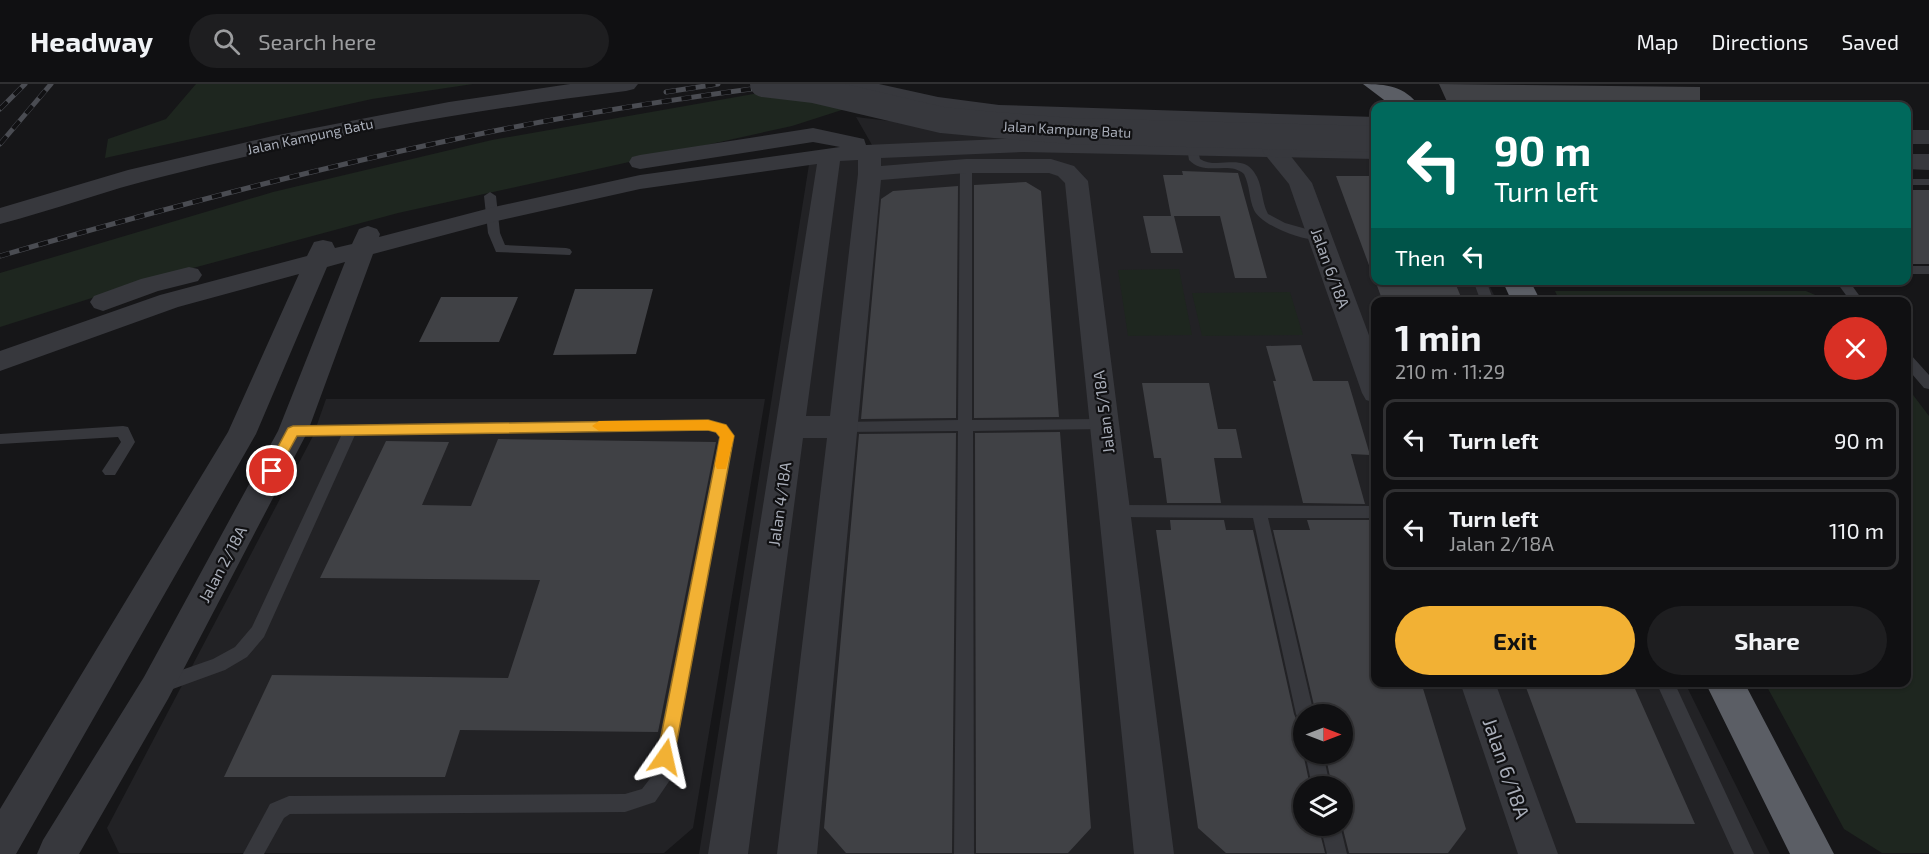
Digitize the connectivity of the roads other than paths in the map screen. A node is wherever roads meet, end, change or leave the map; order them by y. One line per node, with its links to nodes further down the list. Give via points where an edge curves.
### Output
1 (521, 84): 11 (street, Jalan Kampung Batu, via 443,95)
2 (626, 84): 11 (street, Jalan Kampung Batu, via 536,94)
3 (763, 84): 10 (street, Jalan Kampung Batu, bridge, via 814,90 942,120 995,125 1071,131)
4 (848, 84): 7 (street, Jalan Kampung Batu, via 938,104 999,112)
5 (1375, 84): 6 (highway)
6 (1401, 102)
7 (1371, 124)
8 (1911, 137): 9 (street)
9 (1929, 137)
10 (1371, 139)
11 (238, 145): 22 (street, Jalan Kampung Batu); 24 (street, Jalan Kampung Batu)
12 (1193, 148): 13 (street); 18 (street, via 1023,145); 26 (lane, via 1195,160 1203,166 1243,167 1250,173 1262,215)
13 (1274, 150): 14 (street); 26 (street, Jalan 6/18A, via 1300,183)
14 (1371, 152)
15 (830, 155): 18 (street); 23 (street); 42 (street, Jalan 4/18A)
16 (1911, 161): 17 (street)
17 (1929, 162)
18 (869, 163): 19 (street, Jalan 5/18A); 23 (street, via 852,142 813,135 637,162); 43 (street)
19 (966, 166): 40 (street, Jalan 5/18A, via 1051,166 1066,171 1076,181); 41 (lane)
20 (1911, 182): 21 (lane)
21 (1929, 182)
22 (0, 202)
23 (492, 205): 25 (street); 28 (lane, via 494,233 500,249)
24 (0, 216)
25 (367, 236): 27 (street); 44 (street, Jalan 2/18A)
26 (1320, 237): 38 (street, Jalan 6/18A)
27 (323, 248): 35 (street, via 150,285); 36 (street); 57 (street, via 241,434)
28 (566, 252)
29 (1911, 270): 30 (lane)
30 (1929, 270)
31 (1911, 276): 32 (lane)
32 (1929, 276)
33 (1845, 285): 34 (lane)
34 (1854, 297)
35 (0, 339)
36 (0, 361)
37 (1911, 364): 39 (lane)
38 (1371, 379)
39 (1929, 384)
40 (1104, 424): 41 (lane); 49 (street, Jalan 5/18A)
41 (964, 425): 43 (lane); 62 (lane)
42 (790, 427): 43 (street); 60 (street, Jalan 4/18A)
43 (842, 427): 61 (street)
44 (293, 431): 45 (lane); 54 (street, Jalan 2/18A)
45 (350, 431): 54 (lane, via 258,632 240,652 219,665); 59 (lane, via 708,425 721,429 727,436 661,780 648,796 625,802 289,805 277,811)
46 (0, 439): 47 (lane, via 123,431 128,441)
47 (110, 471)
48 (1258, 511): 49 (lane); 50 (lane); 55 (lane)
49 (1114, 512): 63 (street, Jalan 5/18A)
50 (1371, 512)
51 (1479, 687): 65 (street, Jalan 6/18A)
52 (1667, 687): 66 (lane)
53 (1727, 687): 67 (highway)
54 (156, 688): 58 (street, Jalan 2/18A)
55 (1303, 704)
56 (1333, 836): 64 (lane)
57 (0, 845)
58 (57, 854)
59 (253, 854)
60 (728, 854)
61 (797, 854)
62 (964, 854)
63 (1154, 854)
64 (1337, 854)
65 (1538, 854)
66 (1744, 854)
67 (1813, 854)

